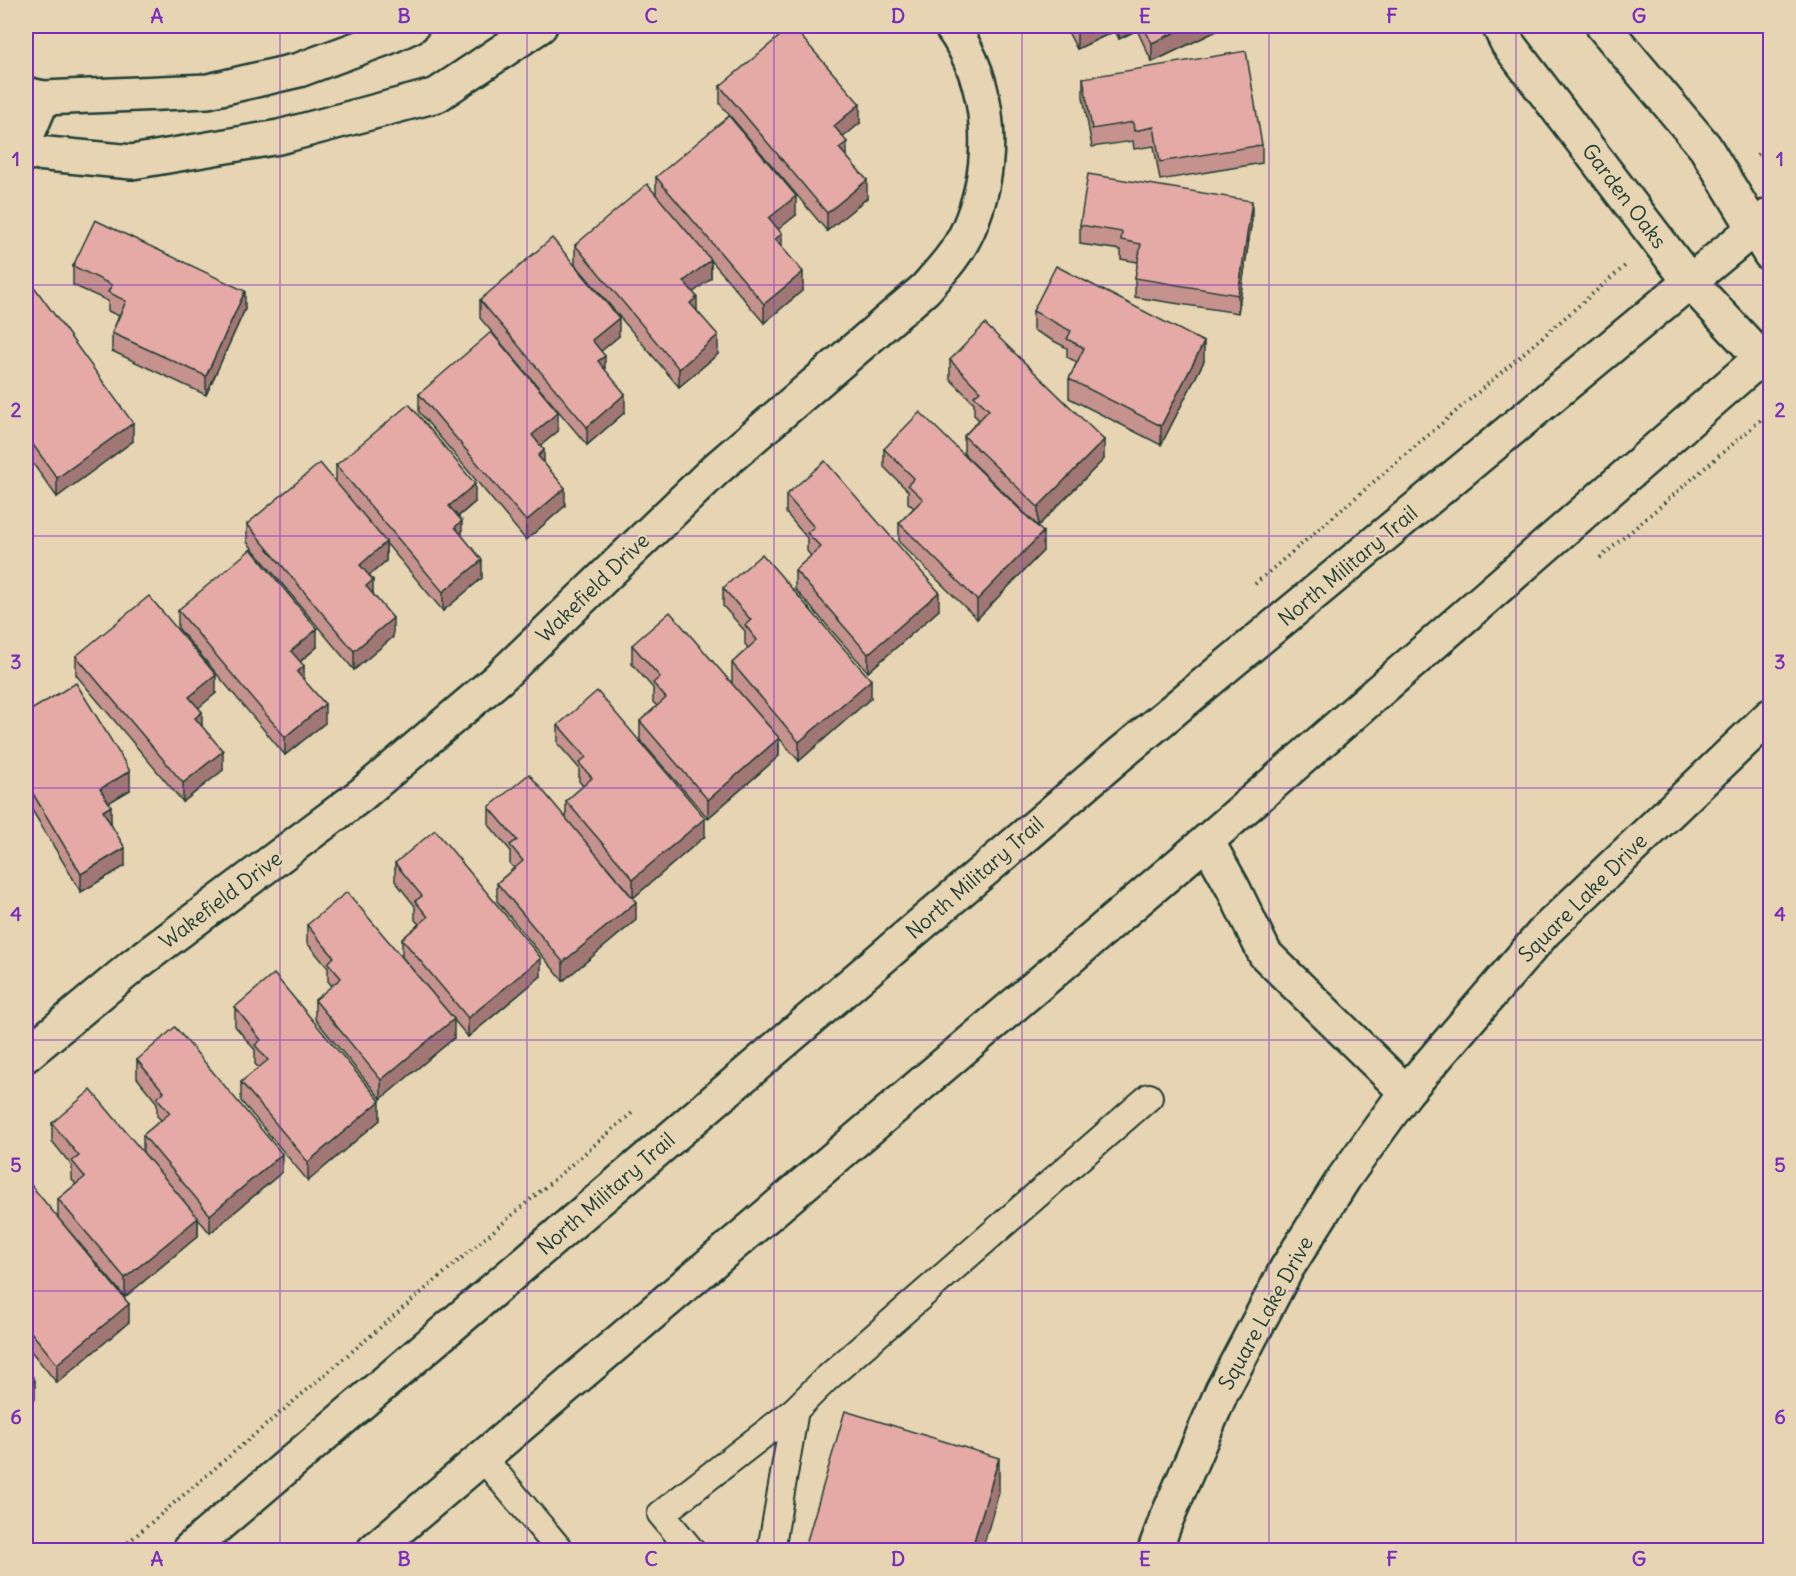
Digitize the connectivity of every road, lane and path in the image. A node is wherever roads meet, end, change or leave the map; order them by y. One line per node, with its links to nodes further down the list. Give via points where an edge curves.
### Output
1 (411, 26): 6 (street, via 299,70 208,91)
2 (540, 26): 8 (street, via 437,95 279,137 132,162)
3 (951, 26): 14 (street, Wakefield Drive, via 975,71 988,141 980,199 967,232 925,289 715,470 498,679 362,795 133,966)
4 (1499, 26): 10 (street, Garden Oaks, via 1508,44)
5 (1603, 26): 9 (street, via 1705,147)
6 (34, 96): 7 (street)
7 (26, 138)
8 (26, 152)
9 (1765, 233): 10 (street, North Military Trail)
10 (1690, 282): 11 (street, Garden Oaks); 19 (street, North Military Trail, via 1118,756)
11 (1766, 354): 13 (street)
12 (1770, 716): 15 (street, Square Lake Drive, via 1545,931)
13 (1208, 842): 15 (street, via 1265,954); 18 (street)
14 (26, 1055)
15 (1406, 1092): 24 (street, Square Lake Drive, via 1344,1178 1287,1268 1222,1391)
16 (1149, 1097): 17 (lane)
17 (795, 1410): 22 (lane, via 661,1514); 23 (lane)
18 (483, 1458): 20 (street); 21 (lane)
19 (189, 1551)
20 (374, 1551)
21 (560, 1551)
22 (691, 1551)
23 (771, 1551)
24 (1155, 1551)

